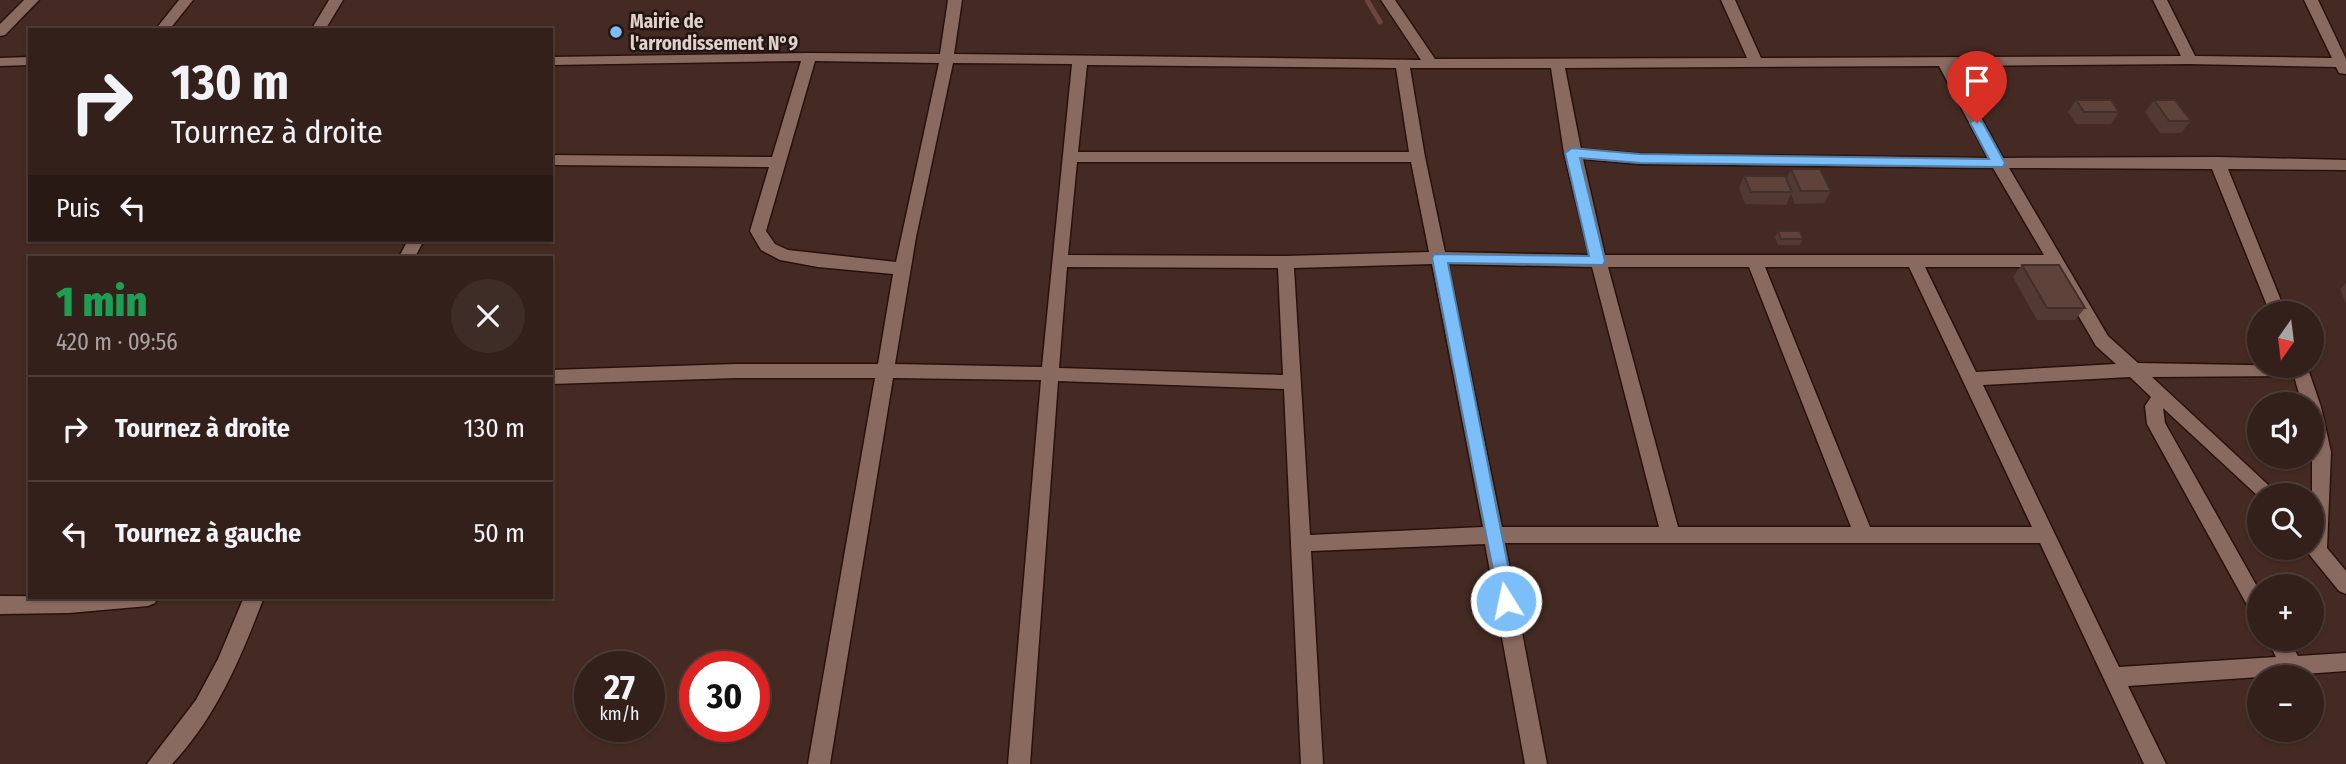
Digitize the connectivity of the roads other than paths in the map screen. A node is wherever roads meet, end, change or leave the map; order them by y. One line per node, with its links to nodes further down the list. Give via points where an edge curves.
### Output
1 (32, 0): 11 (street)
2 (186, 0): 9 (street)
3 (337, 0): 10 (street)
4 (955, 0): 13 (street)
5 (1728, 0): 19 (street)
6 (2160, 0): 15 (street)
7 (2311, 0): 24 (street)
8 (1397, 4): 23 (street)
9 (164, 28)
10 (319, 28)
11 (0, 32)
12 (809, 57): 13 (street); 17 (street); 29 (street)
13 (947, 58): 14 (street); 40 (street)
14 (1080, 60): 22 (street); 26 (street)
15 (2190, 60): 20 (street); 24 (street)
16 (28, 61): 18 (street)
17 (553, 61)
18 (0, 62)
19 (1756, 62): 20 (street); 21 (street)
20 (1944, 62): 31 (street)
21 (1557, 63): 23 (street); 25 (street)
22 (1402, 64): 23 (street); 27 (street)
23 (1431, 64)
24 (2344, 66)
25 (1572, 153): 31 (street, via 1640,159); 35 (street)
26 (1071, 157): 27 (street); 34 (street)
27 (1417, 157): 33 (street)
28 (553, 160): 29 (street)
29 (780, 162): 40 (street, via 758,231 767,247 785,255)
30 (2217, 162): 31 (street); 32 (street); 41 (street)
31 (1998, 163): 37 (street)
32 (2346, 165)
33 (1439, 258): 35 (street); 38 (street); 51 (street)
34 (1059, 261): 38 (street); 45 (street)
35 (1598, 261): 36 (street); 52 (street)
36 (1755, 261): 39 (street); 53 (street)
37 (2055, 261): 39 (street); 43 (street, via 2091,325)
38 (1286, 262): 48 (street)
39 (1915, 262): 47 (street)
40 (903, 269): 44 (street)
41 (2273, 301)
42 (2247, 368): 43 (street)
43 (2132, 370): 47 (street); 49 (street)
44 (887, 373): 45 (street); 46 (street, via 702,371); 68 (street)
45 (1050, 373): 48 (street); 69 (street)
46 (553, 377)
47 (1970, 379): 54 (street)
48 (1292, 382): 55 (street)
49 (2162, 397): 50 (street); 58 (street, via 2154,406 2155,424)
50 (2257, 483)
51 (1494, 535): 52 (street); 55 (street); 71 (street)
52 (1671, 535): 53 (street)
53 (1864, 535): 54 (street)
54 (2044, 535): 66 (street)
55 (1303, 542): 70 (street)
56 (2324, 559): 57 (street)
57 (2346, 586)
58 (2247, 587)
59 (125, 599): 61 (street)
60 (253, 599): 67 (street, via 203,712)
61 (0, 605)
62 (2284, 651): 64 (street)
63 (2346, 662): 64 (street)
64 (2292, 665)
65 (2247, 668): 66 (street)
66 (2113, 677): 72 (street)
67 (158, 764)
68 (819, 764)
69 (1019, 764)
70 (1312, 764)
71 (1535, 764)
72 (2155, 764)

